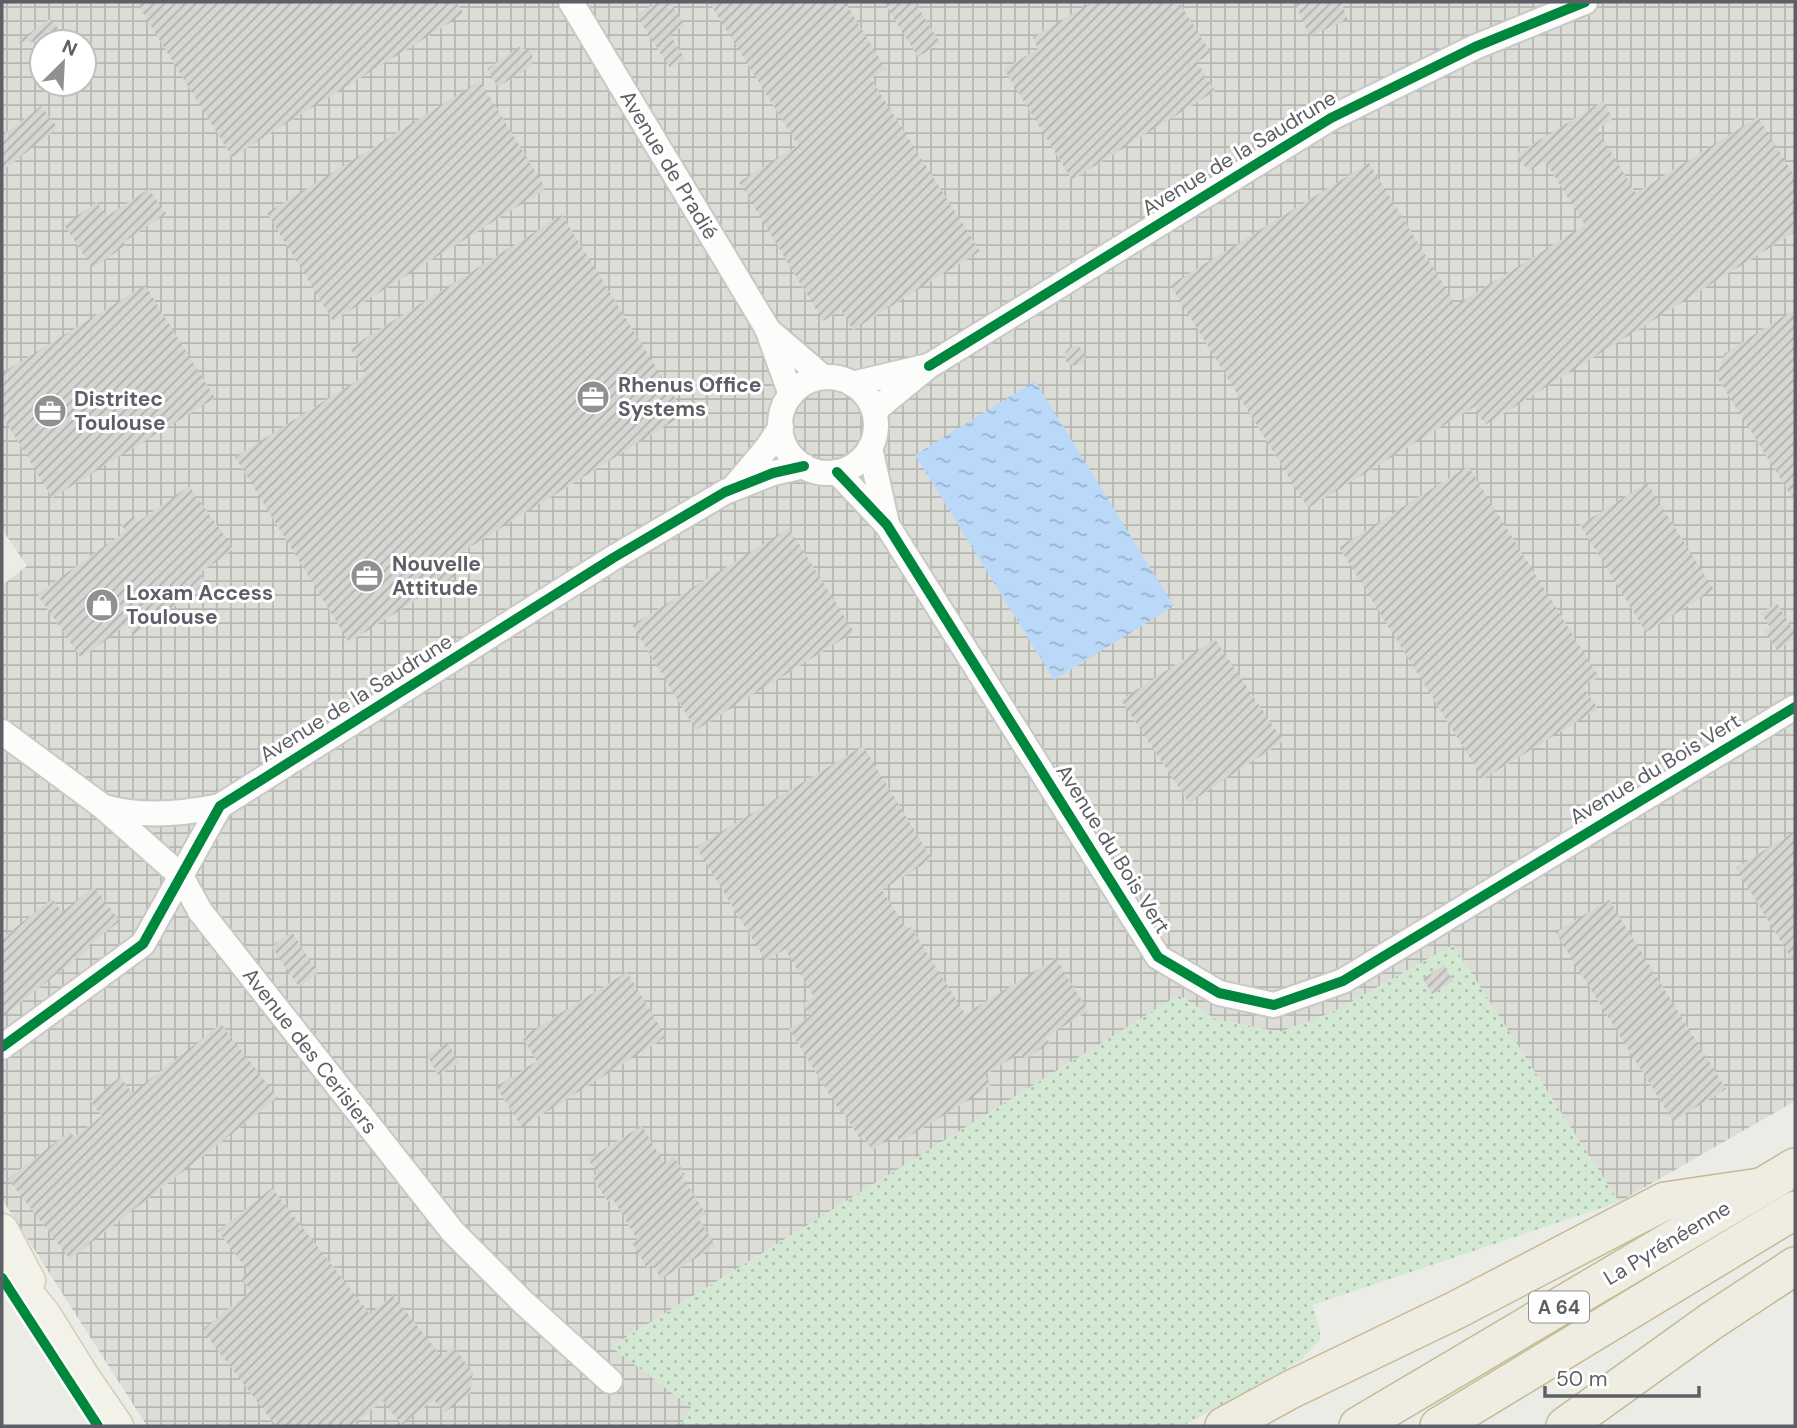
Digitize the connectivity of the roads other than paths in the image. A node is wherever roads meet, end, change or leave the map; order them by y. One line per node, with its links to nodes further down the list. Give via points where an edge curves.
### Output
1 (570, 2): 3 (street, Avenue de Pradié)
2 (1585, 2): 4 (street, Avenue de la Saudrune, via 1475,47 1331,118)
3 (766, 328): 5 (street, Avenue de Pradié); 7 (street, Avenue de Pradié)
4 (929, 366): 6 (street, Avenue de la Saudrune); 8 (street, Avenue de la Saudrune)
5 (823, 377): 6 (street); 7 (street)
6 (852, 384): 8 (street)
7 (791, 395): 9 (street)
8 (874, 411): 10 (street, via 875,436)
9 (780, 427): 11 (street, via 784,443); 13 (street, Avenue de la Saudrune)
10 (870, 448): 12 (street, via 862,459); 14 (street, Avenue du Bois Vert)
11 (804, 466): 12 (street); 13 (street, Avenue de la Saudrune)
12 (838, 472): 14 (street, Avenue du Bois Vert)
13 (734, 487): 17 (street, Avenue de la Saudrune, via 612,558)
14 (887, 524): 15 (street, Avenue du Bois Vert, via 1158,957 1219,993 1274,1005 1343,981)
15 (1795, 707)
16 (2, 732): 18 (street, Avenue des Cerisiers)
17 (220, 806): 18 (street, via 163,814 123,813); 19 (street, Avenue de la Saudrune)
18 (102, 807): 19 (street, Avenue des Cerisiers)
19 (181, 876): 20 (street, Avenue de la Saudrune, via 143,944); 28 (street, Avenue des Cerisiers, via 200,911 453,1232)
20 (2, 1047)
21 (1795, 1167): 22 (highway, La Pyrénéenne / A 64)
22 (1760, 1187): 30 (highway, via 1665,1201); 31 (highway, La Pyrénéenne / A 64)
23 (1795, 1210): 32 (highway, La Pyrénéenne / A 64)
24 (2, 1230): 27 (main road)
25 (2, 1263): 27 (main road)
26 (1795, 1266): 33 (highway)
27 (44, 1314): 29 (main road)
28 (610, 1381)
29 (117, 1426)
30 (1224, 1426)
31 (1358, 1426)
32 (1439, 1426)
33 (1565, 1426)

